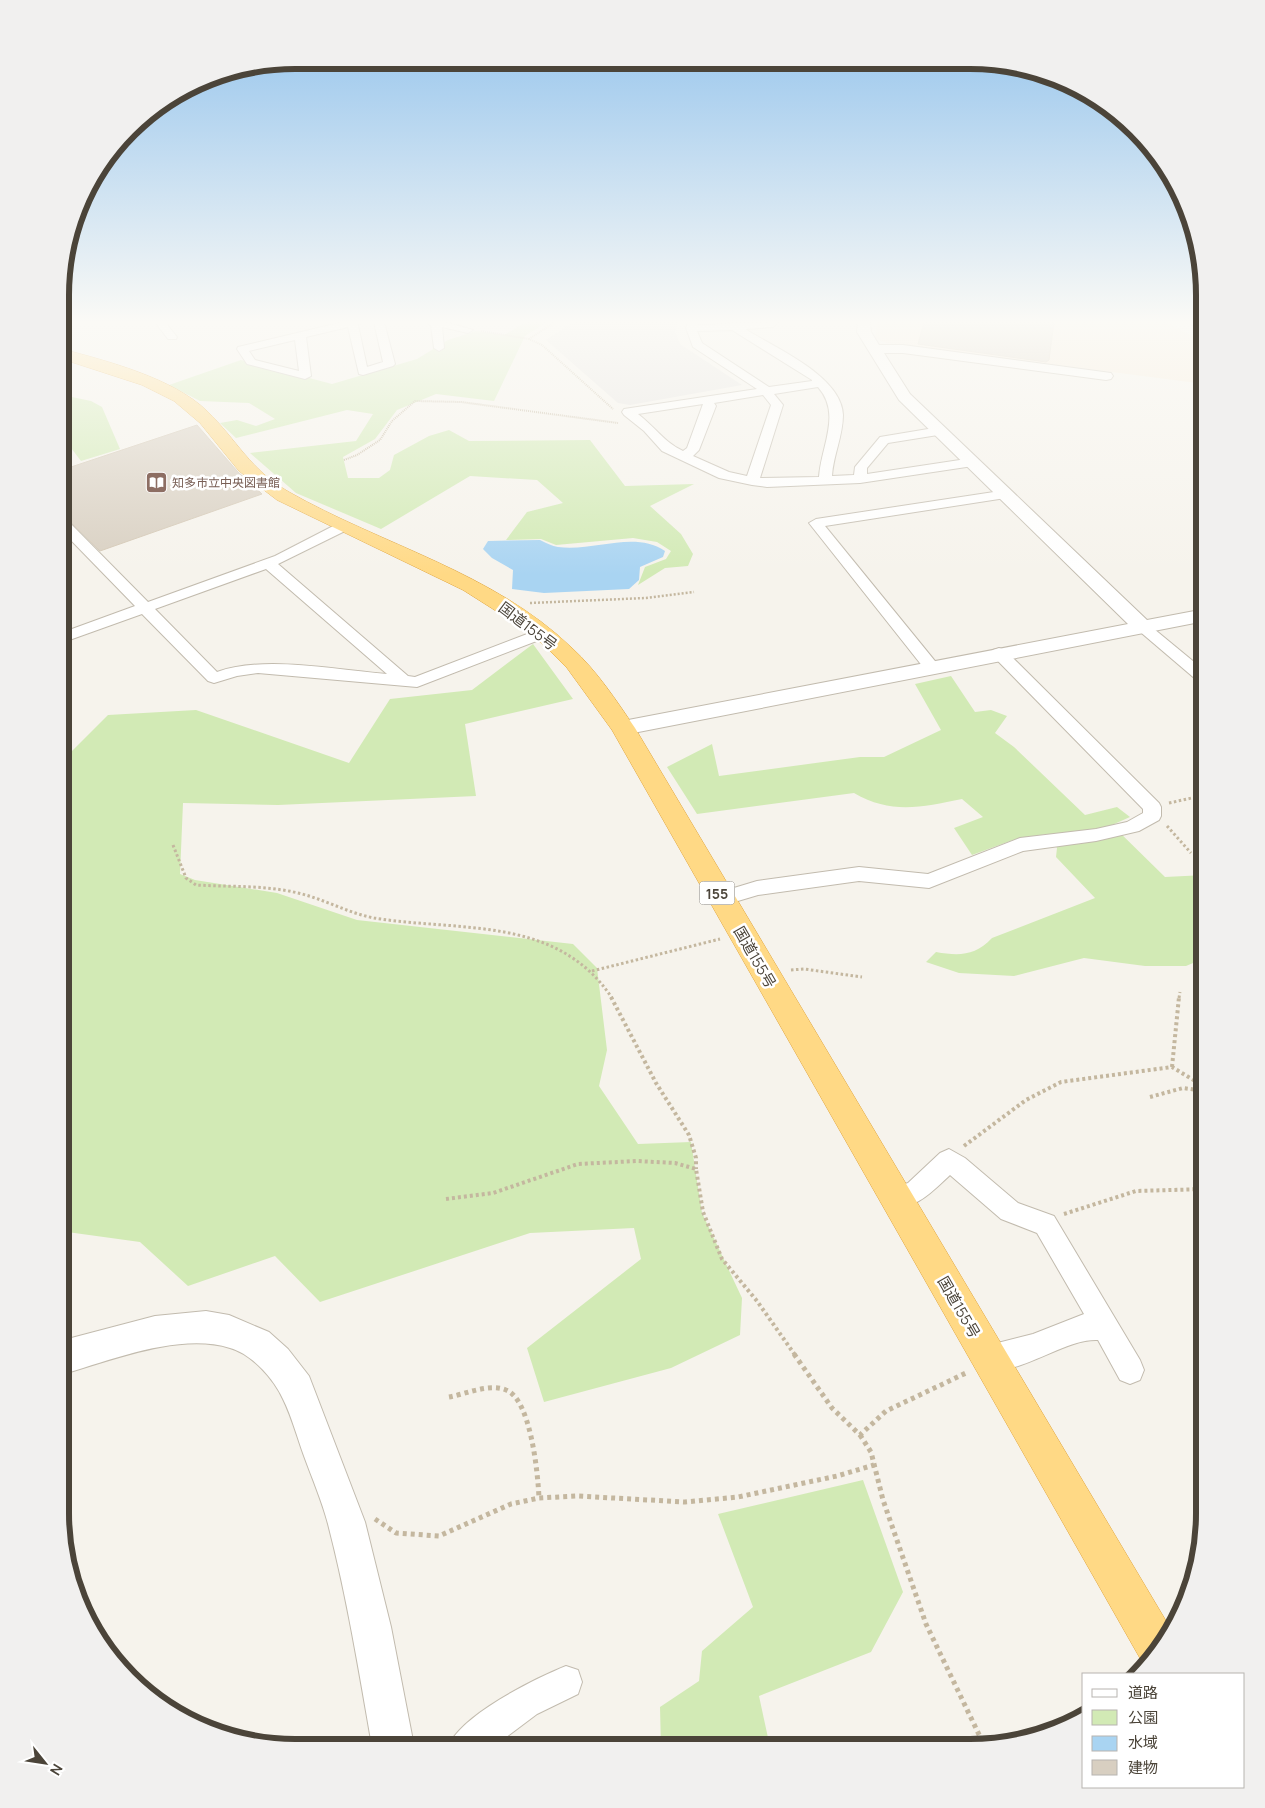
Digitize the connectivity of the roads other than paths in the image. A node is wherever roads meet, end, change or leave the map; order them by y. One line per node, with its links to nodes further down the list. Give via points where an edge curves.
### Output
1 (192, 406): 14 (highway, 国道155号 / 155, via 259,480 283,496)
2 (678, 406): 8 (street, via 633,416 666,448)
3 (710, 406): 8 (street, via 693,450)
4 (777, 406): 12 (street)
5 (835, 406): 10 (street, via 838,414)
6 (915, 406): 7 (street)
7 (940, 431): 9 (street); 11 (street, via 884,440 860,467)
8 (682, 457): 12 (street, via 724,475)
9 (973, 462): 11 (street); 13 (street)
10 (824, 478): 11 (street); 12 (street)
11 (860, 478)
12 (752, 481)
13 (1007, 494): 19 (street); 23 (street, via 816,523)
14 (344, 526): 16 (street); 20 (highway, 国道155号 / 155, via 470,586)
15 (69, 529): 17 (street)
16 (268, 563): 17 (street); 25 (street)
17 (145, 609): 21 (street); 25 (street, via 214,678 258,668)
18 (1196, 617): 19 (street)
19 (1143, 626): 22 (street); 24 (street)
20 (541, 634): 25 (street, via 417,682); 26 (highway, 国道155号 / 155, via 576,664)
21 (69, 635)
22 (999, 653): 23 (street); 27 (street, via 1152,807 1152,816 1132,827 1020,846 930,881 851,874 757,888)
23 (932, 668): 26 (street)
24 (1196, 671)
25 (402, 680)
26 (623, 728): 27 (highway, 国道155号 / 155)
27 (721, 899): 28 (highway, 国道155号 / 155)
28 (896, 1198): 29 (street, via 916,1190 949,1160 967,1172 1006,1209 1045,1224); 31 (highway, 国道155号 / 155)
29 (1106, 1327): 31 (street, via 1070,1330 1039,1345); 32 (street)
30 (69, 1356): 35 (street, via 143,1336 201,1327 228,1330 250,1339 272,1357 297,1388 346,1522 371,1627)
31 (990, 1361): 33 (highway, 国道155号 / 155)
32 (1130, 1370)
33 (1155, 1643)
34 (566, 1682): 36 (street, via 517,1707)
35 (392, 1739)
36 (476, 1739)

